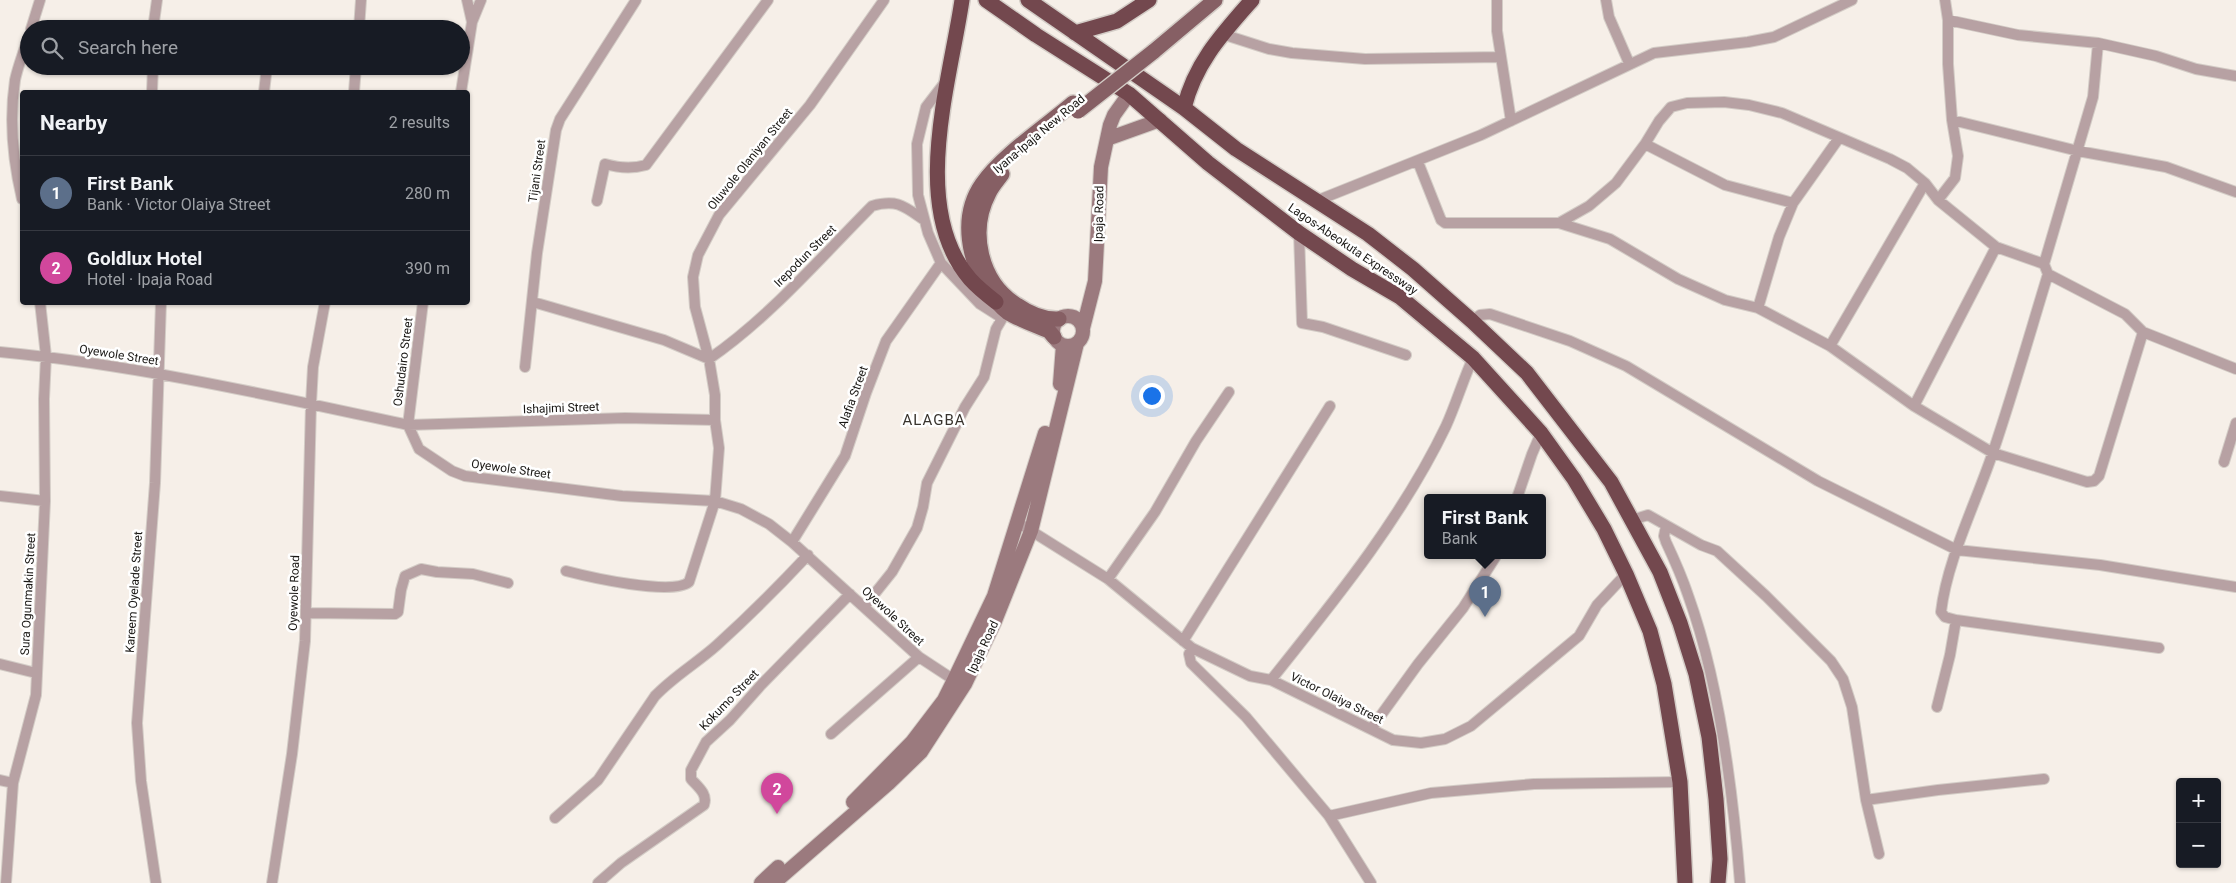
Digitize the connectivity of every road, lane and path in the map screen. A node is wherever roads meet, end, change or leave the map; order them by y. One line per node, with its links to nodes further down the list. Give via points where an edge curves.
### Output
1 (40, 0): 21 (street)
2 (157, 0): 22 (street)
3 (361, 0): 23 (street)
4 (467, 0): 25 (street)
5 (481, 0): 25 (street)
6 (636, 0): 69 (street, Tijani Street, via 556,130 537,253)
7 (768, 0): 58 (street, via 646,165 618,168 605,164)
8 (884, 0): 86 (street, Oluwole Olaniyan Street, via 810,105 719,215 698,255 693,277 694,307)
9 (962, 0): 39 (highway)
10 (986, 0): 44 (highway, Lagos-Abeokuta Expressway)
11 (1028, 0): 26 (highway, Lagos-Abeokuta Expressway)
12 (1148, 0): 20 (highway)
13 (1203, 0): 30 (main road, Iyana-Ipaja New Road)
14 (1215, 0): 30 (main road, Iyana-Ipaja New Road)
15 (1252, 0): 27 (highway)
16 (1497, 0): 31 (street)
17 (1606, 0): 32 (street, via 1609,17)
18 (1852, 0): 32 (street, via 1774,37 1654,53)
19 (1945, 0): 24 (street)
20 (1136, 6): 26 (highway, via 1117,21)
21 (34, 20)
22 (154, 20)
23 (360, 20)
24 (1948, 20): 29 (street, via 2018,34); 48 (street)
25 (472, 22): 28 (street)
26 (1075, 33): 46 (highway, Lagos-Abeokuta Expressway)
27 (1222, 34): 31 (street, via 1269,50 1301,54 1365,58); 46 (highway, via 1197,72)
28 (470, 35)
29 (2098, 43): 38 (street); 53 (street, via 2095,84)
30 (1149, 50): 45 (main road, Iyana-Ipaja New Road, bridge)
31 (1502, 56): 49 (street)
32 (1629, 63): 49 (street)
33 (20, 66): 56 (street, via 12,114 15,171)
34 (153, 75): 40 (street)
35 (266, 75): 41 (street)
36 (355, 75): 42 (street)
37 (464, 75): 43 (street)
38 (2236, 76)
39 (947, 80): 62 (street, via 926,107 917,144 918,195); 75 (highway, via 937,160 944,226 954,254 970,279)
40 (152, 90)
41 (264, 90)
42 (354, 90)
43 (461, 90)
44 (1129, 94): 47 (highway, Lagos-Abeokuta Expressway); 51 (main road, Ipaja Road, via 1114,115)
45 (1076, 107): 75 (main road, Iyana-Ipaja New Road, via 1004,160 981,185 974,199 968,233 969,250 978,276); 76 (main road, Iyana-Ipaja New Road, via 1002,174 989,193 979,228 983,261 990,278 1008,300 1048,320)
46 (1184, 108): 60 (highway, Lagos-Abeokuta Expressway, via 1236,149)
47 (1160, 120): 51 (main road); 64 (highway, Lagos-Abeokuta Expressway, via 1208,163)
48 (1952, 120): 53 (street); 59 (street, via 1958,156 1955,178)
49 (1511, 121): 54 (street)
50 (1839, 138): 52 (street, via 1791,117 1749,105 1687,103 1670,108); 55 (street, via 1890,159); 61 (street)
51 (1107, 139): 68 (main road, Ipaja Road, via 1098,192 1098,251)
52 (1645, 144): 61 (street, via 1725,185); 63 (street, via 1602,197)
53 (2078, 151): 57 (street, via 2166,167); 67 (street)
54 (1418, 162): 60 (street); 63 (street, via 1445,223)
55 (1925, 183): 59 (street); 81 (street)
56 (20, 192)
57 (2236, 192)
58 (597, 200)
59 (1938, 200): 65 (street)
60 (1316, 201): 77 (highway, Lagos-Abeokuta Expressway, via 1368,234)
61 (1794, 202): 74 (street, via 1779,237)
62 (924, 220): 66 (street); 86 (street, Irepodun Street, via 900,204 886,202 872,206 758,320)
63 (1559, 223): 74 (street, via 1610,238 1678,279 1725,300)
64 (1299, 233): 83 (street, via 1302,323); 85 (highway, Lagos-Abeokuta Expressway, via 1400,297)
65 (1996, 247): 67 (street); 93 (street)
66 (941, 263): 75 (street, via 980,304); 108 (street, Alafia Street, via 886,342 845,456)
67 (2046, 269): 79 (street, via 2124,314); 98 (street)
68 (1093, 290): 76 (main road); 78 (main road, Ipaja Road)
69 (533, 302): 86 (street, via 664,340); 87 (street, Tijani Street)
70 (40, 305): 84 (street, Sura Ogunmakin Street)
71 (161, 305): 89 (street, Kareem Oyelade Street)
72 (324, 305): 91 (street, Oyewole Road)
73 (423, 305): 96 (street, Oshudairo Street)
74 (1758, 308): 81 (street)
75 (1001, 311): 80 (main road, via 1049,331); 118 (street, via 984,377 965,407 927,483 924,508 914,535 892,572)
76 (1065, 318): 78 (main road, via 1078,320); 80 (main road, via 1054,325)
77 (1472, 321): 104 (highway, Lagos-Abeokuta Expressway, via 1527,373 1611,482); 109 (street, via 1480,315 1490,314 1608,357 1818,481)
78 (1082, 328): 80 (main road, Ipaja Road, via 1082,336)
79 (2144, 332): 88 (street); 98 (street, via 2099,476 2094,481 2087,482)
80 (1065, 342): 105 (main road, Ipaja Road, via 1059,390); 107 (main road, Ipaja Road)
81 (1830, 346): 93 (street)
82 (0, 352): 84 (street, Oyewole Street)
83 (1406, 355)
84 (46, 356): 89 (street, Oyewole Street); 102 (street, Sura Ogunmakin Street)
85 (1472, 358): 97 (highway, Lagos-Abeokuta Expressway); 128 (street, via 1446,425 1414,485 1356,571)
86 (709, 359): 94 (street, Oluwole Olaniyan Street)
87 (525, 367)
88 (2236, 369)
89 (158, 374): 91 (street, Oyewole Street); 141 (street, Kareem Oyelade Street, via 155,484 137,723 141,781)
90 (1229, 392): 114 (street, via 1155,512)
91 (311, 404): 96 (street, Oyewole Street); 119 (street, Oyewole Road)
92 (1330, 406): 121 (street)
93 (1914, 406): 98 (street)
94 (715, 420): 96 (street, Ishajimi Street, via 625,418); 103 (street, Oluwole Olaniyan Street, via 719,448)
95 (2236, 423): 99 (street)
96 (408, 426): 103 (street, Oyewole Street, via 419,449 465,476 622,496)
97 (1541, 432): 100 (street); 113 (highway, Lagos-Abeokuta Expressway, via 1604,529)
98 (1993, 453): 109 (street)
99 (2224, 462)
100 (1518, 494)
101 (0, 496): 102 (street)
102 (45, 501): 126 (street, Sura Ogunmakin Street)
103 (715, 501): 108 (street, Oyewole Street, via 754,515); 112 (street, Oluwole Olaniyan Street, via 689,582 684,586 616,583)
104 (1632, 520): 106 (street, via 1648,515); 148 (highway, Lagos-Abeokuta Expressway, via 1660,572 1696,674 1716,799 1720,859)
105 (1017, 522): 107 (street, Victor Olaiya Street); 127 (main road, Ipaja Road, via 994,596)
106 (1666, 526): 136 (street, via 1717,551 1831,661 1843,679 1852,707); 149 (street, via 1666,542 1688,595 1710,667 1728,777)
107 (1031, 530): 114 (street, Victor Olaiya Street); 145 (main road, Ipaja Road, via 995,621 969,675 921,752)
108 (792, 542): 110 (street, Oyewole Street)
109 (1957, 550): 116 (street, via 2100,564); 120 (street, via 1941,612 1945,617)
110 (808, 555): 117 (street, Oyewole Street); 138 (street, via 715,646 665,685 598,780)
111 (1494, 559): 130 (street, via 1463,608)
112 (566, 572)
113 (1626, 574): 130 (street, Victor Olaiya Street, via 1597,605 1579,636 1471,726 1445,739 1421,742 1393,740); 134 (highway, Lagos-Abeokuta Expressway, via 1650,631 1664,684)
114 (1108, 579): 121 (street, Victor Olaiya Street)
115 (508, 582): 119 (street, via 473,574 421,569 405,576 398,612 394,614)
116 (2236, 588)
117 (850, 594): 118 (street, Oyewole Street); 143 (street, Kokumo Street, via 706,742 691,770 691,779 706,799 704,805)
118 (864, 607): 124 (street, Oyewole Street)
119 (307, 613): 142 (street, Oyewole Road, via 292,754)
120 (1956, 620): 123 (street); 129 (street)
121 (1183, 641): 122 (street, Victor Olaiya Street)
122 (1192, 648): 128 (street, Victor Olaiya Street, via 1250,676); 137 (street, via 1189,654 1191,663 1246,717)
123 (2159, 648)
124 (919, 657): 127 (street, Oyewole Street); 131 (street)
125 (0, 664): 126 (street)
126 (36, 673): 135 (street, Sura Ogunmakin Street, via 36,695)
127 (954, 680): 144 (main road, Ipaja Road, via 932,717 882,775)
128 (1271, 680): 130 (street, Victor Olaiya Street)
129 (1937, 707)
130 (1371, 729)
131 (832, 734)
132 (2044, 779): 136 (street)
133 (0, 780): 135 (street)
134 (1680, 782): 137 (street, via 1534,784 1431,792); 147 (highway, Lagos-Abeokuta Expressway)
135 (13, 783): 140 (street, Sura Ogunmakin Street)
136 (1866, 800): 139 (street)
137 (1329, 816): 146 (street)
138 (555, 818)
139 (1879, 854)
140 (4, 880)
141 (156, 883)
142 (272, 883)
143 (598, 883)
144 (760, 883)
145 (774, 883)
146 (1372, 883)
147 (1685, 883)
148 (1718, 883)
149 (1740, 883)

